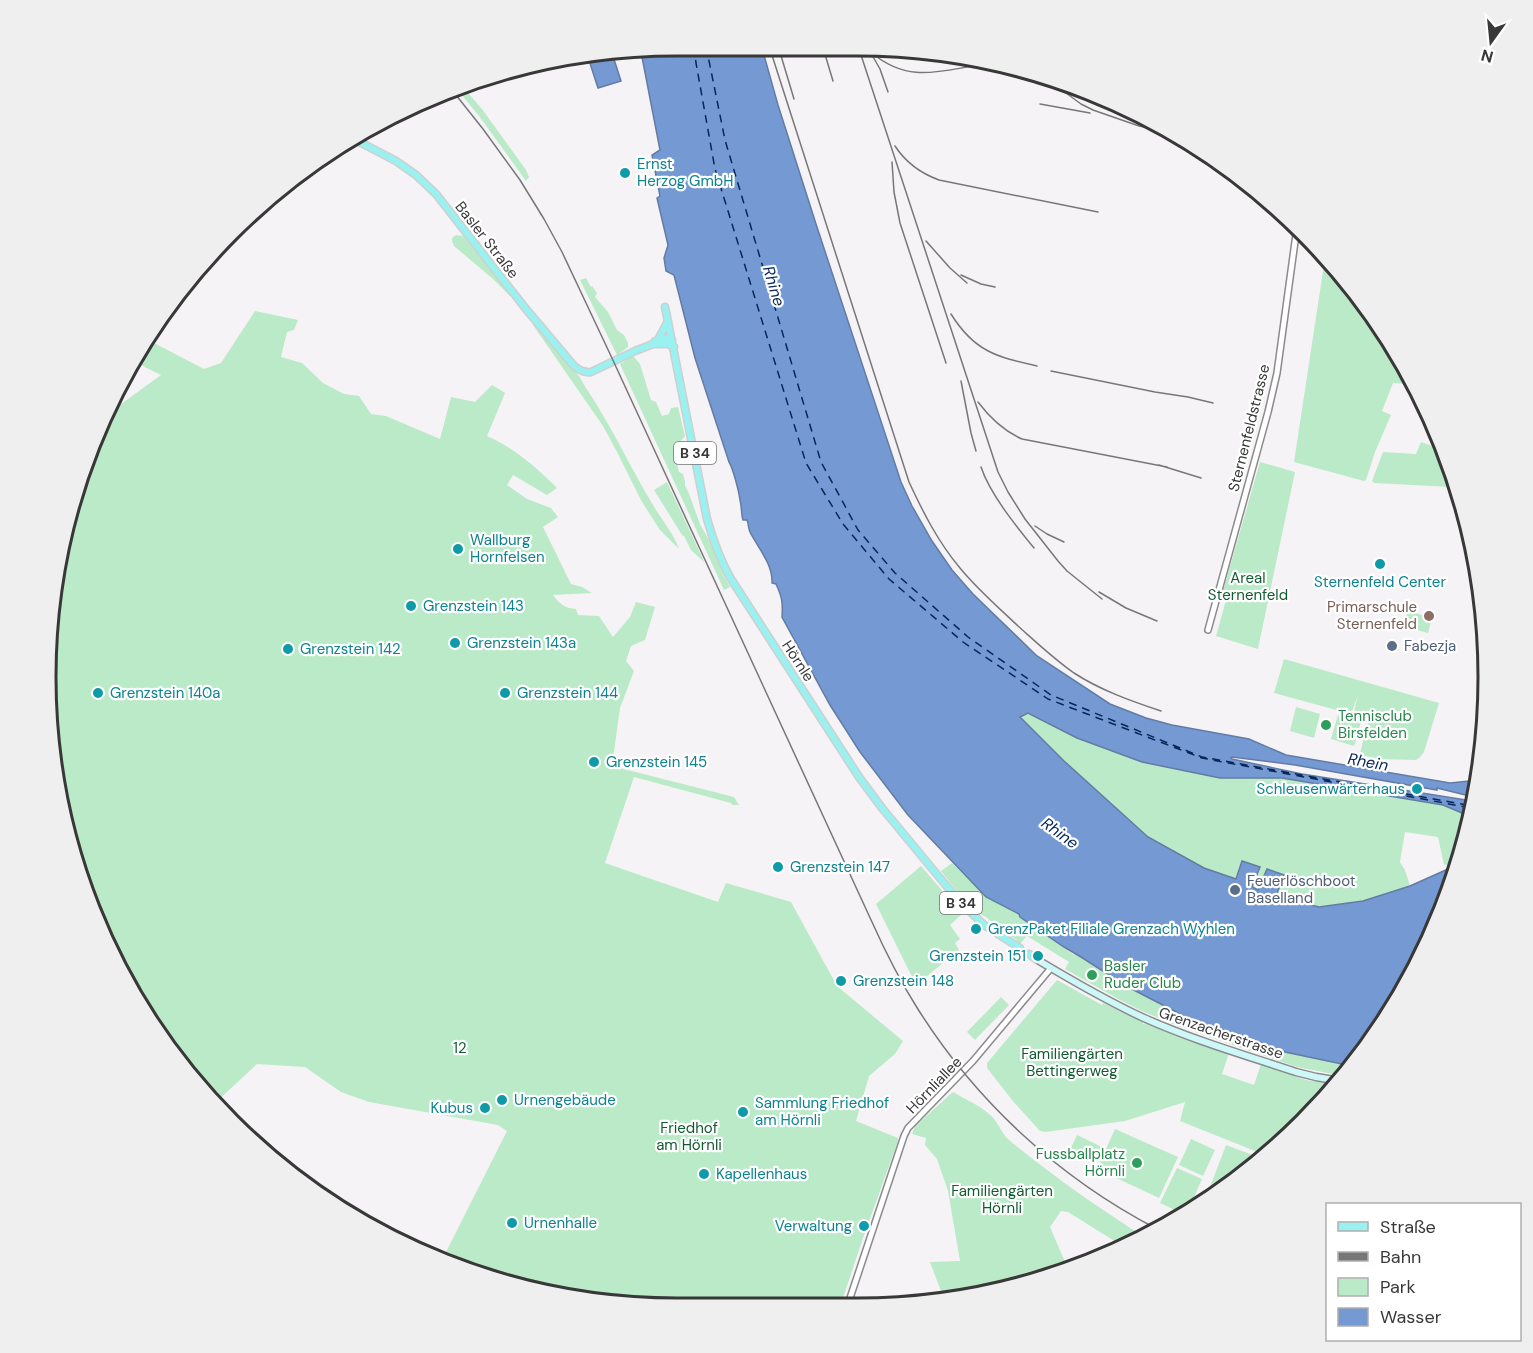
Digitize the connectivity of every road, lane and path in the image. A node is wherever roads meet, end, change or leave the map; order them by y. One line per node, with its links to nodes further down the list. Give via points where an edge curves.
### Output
1 (360, 142): 5 (main road, Basler Straße, via 396,161 436,194 579,370 591,372)
2 (1296, 237): 7 (street, Sternenfeldstrasse, via 1277,373)
3 (665, 307): 4 (main road, B 34)
4 (668, 321): 5 (main road); 6 (main road, B 34)
5 (655, 342): 6 (main road)
6 (673, 344): 8 (main road, Hörnle / B 34, via 707,519 730,579 882,808 959,901 984,925)
7 (1208, 630)
8 (1020, 948)
9 (1029, 954): 10 (main road, Grenzacherstrasse)
10 (1052, 968): 11 (main road, Grenzacherstrasse, via 1156,1023 1296,1072); 12 (street, Hörnliallee, via 974,1061 906,1132)
11 (1329, 1079)
12 (850, 1298)

